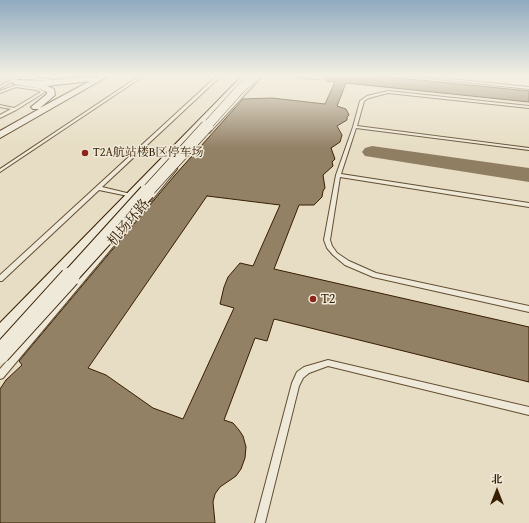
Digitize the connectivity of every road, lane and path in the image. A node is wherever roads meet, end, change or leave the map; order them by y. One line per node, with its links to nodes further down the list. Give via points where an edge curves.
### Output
1 (31, 99): 14 (lane)
2 (45, 99): 18 (street)
3 (62, 99): 18 (street)
4 (107, 99): 20 (lane)
5 (194, 99): 22 (lane)
6 (230, 99): 23 (street, 机场环路)
7 (231, 99): 28 (street, 机场环路, bridge)
8 (235, 99): 29 (lane, 机场环路)
9 (364, 99): 17 (lane)
10 (458, 99): 12 (lane)
11 (0, 106): 13 (lane)
12 (529, 107)
13 (6, 108): 14 (lane); 15 (lane)
14 (15, 109): 16 (lane)
15 (0, 111)
16 (0, 117)
17 (355, 127): 19 (lane); 21 (lane)
18 (0, 135)
19 (529, 149)
20 (0, 171)
21 (338, 175): 24 (lane); 26 (lane, via 327,240 335,254 347,263 375,275)
22 (98, 188): 23 (lane); 25 (lane)
23 (133, 196): 27 (street, 机场环路)
24 (529, 205)
25 (0, 279)
26 (529, 309)
27 (0, 336)
28 (0, 354)
29 (0, 375)
30 (529, 411): 31 (lane, via 328,363 307,370 300,375 295,386)
31 (260, 523)

